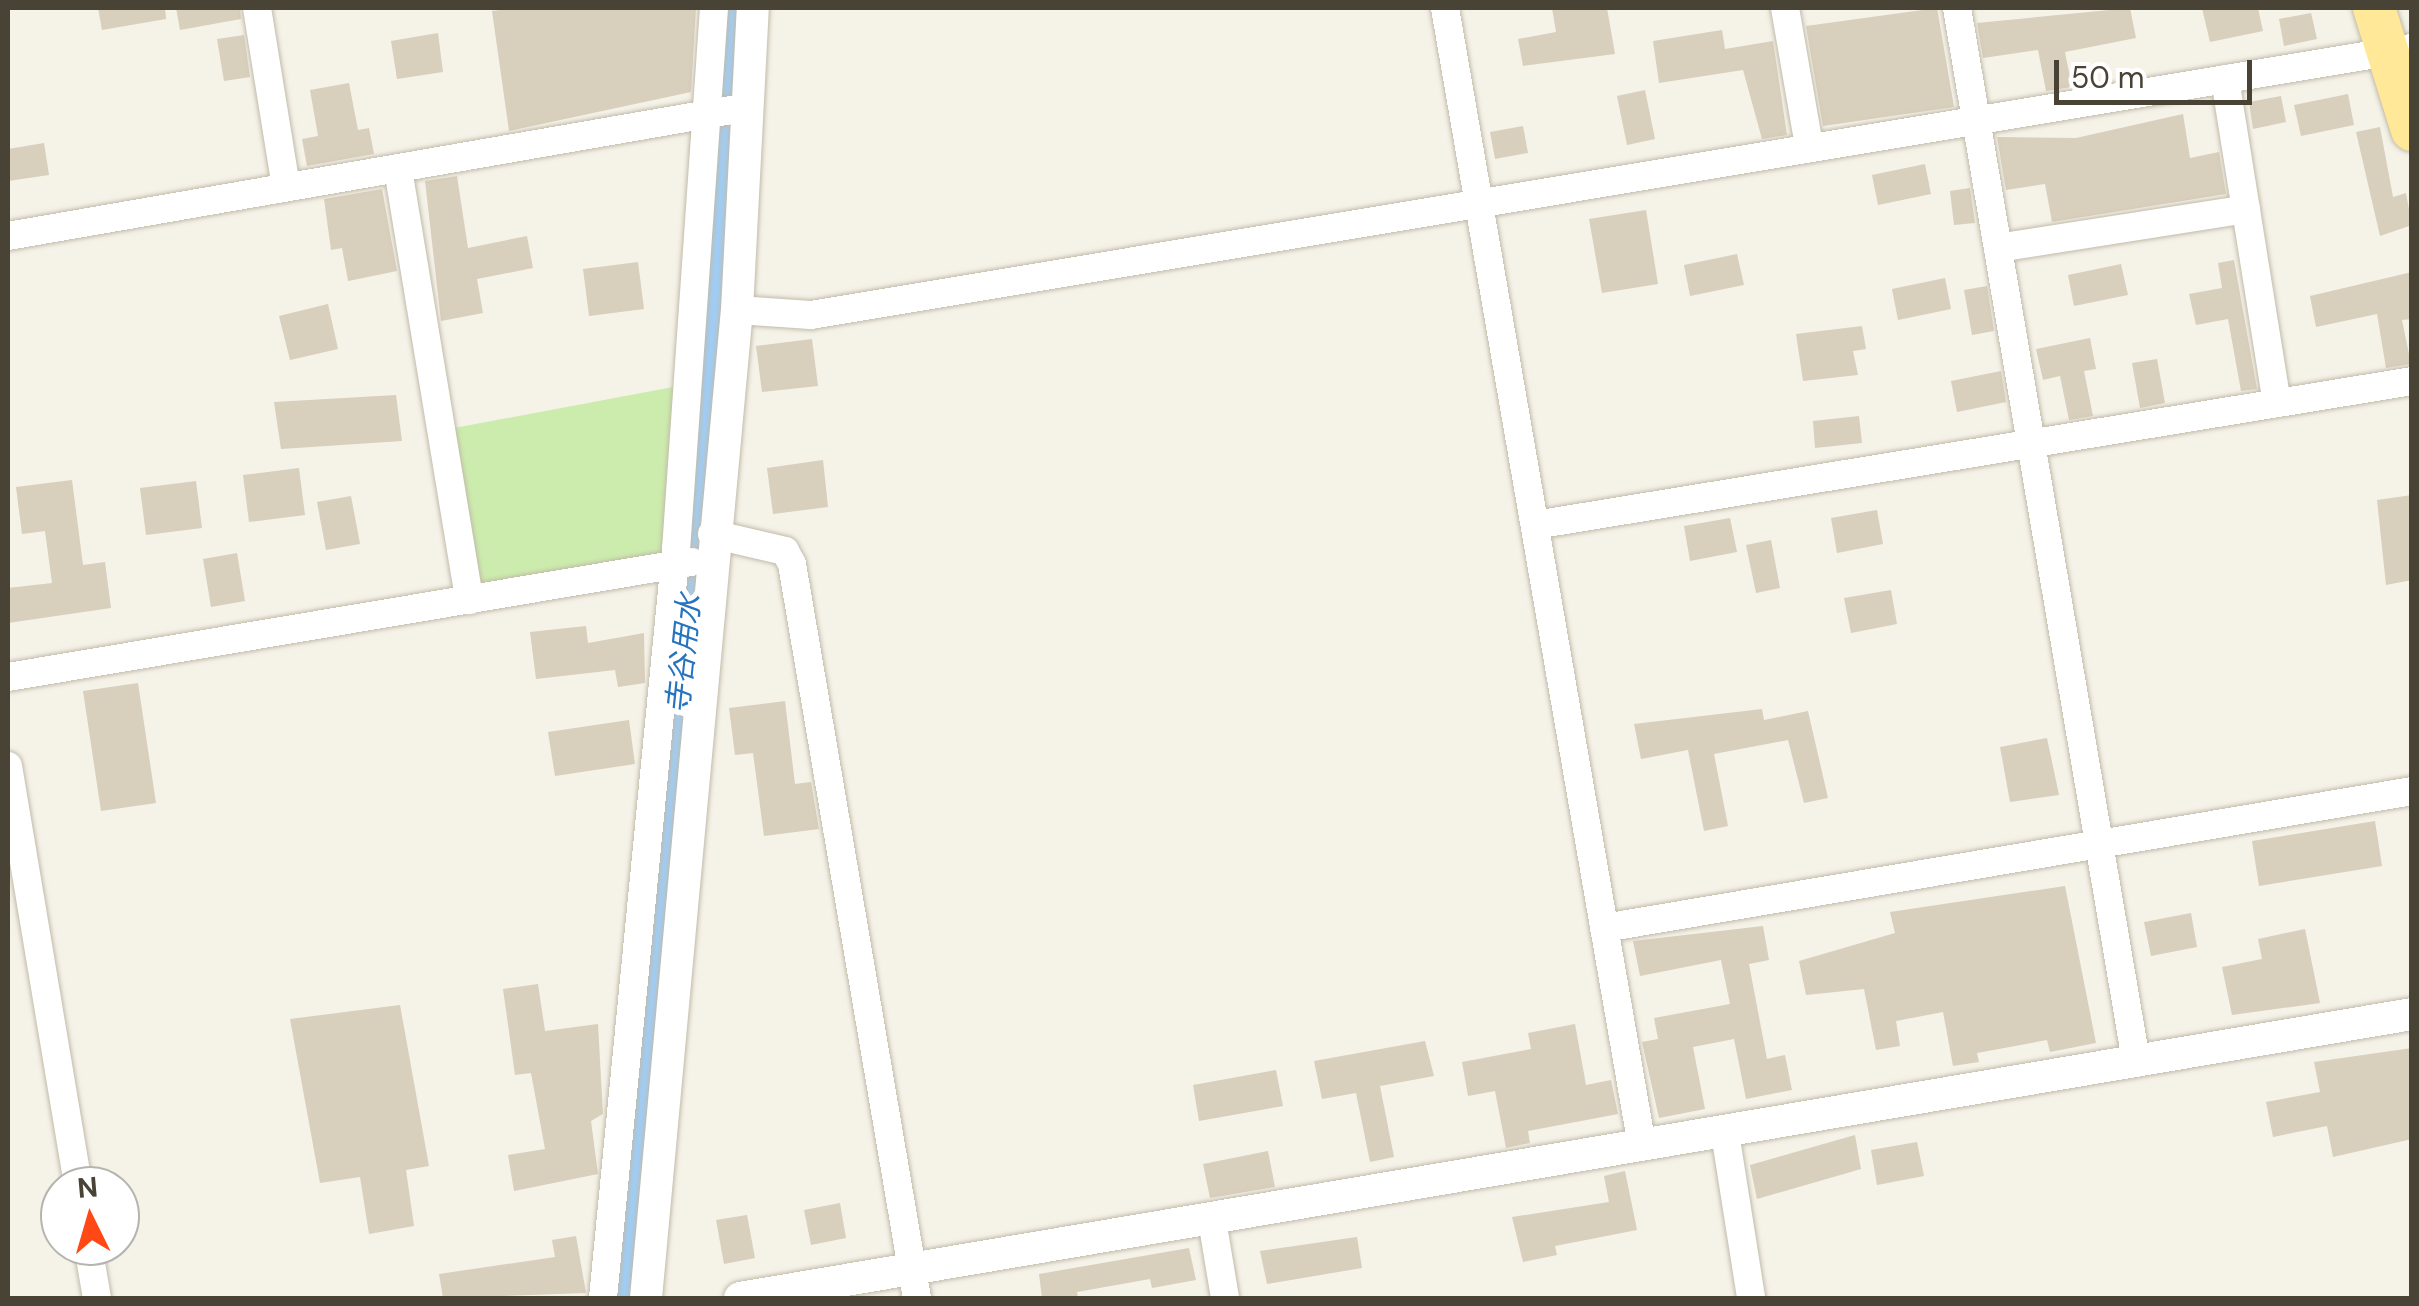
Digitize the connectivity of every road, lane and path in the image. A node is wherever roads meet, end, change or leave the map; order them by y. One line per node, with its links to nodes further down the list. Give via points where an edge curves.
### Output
1 (257, 8): 15 (street)
2 (714, 8): 10 (street)
3 (752, 8): 10 (street)
4 (1445, 8): 16 (street)
5 (1785, 8): 13 (street)
6 (1956, 8): 11 (street)
7 (2374, 8): 8 (main road)
8 (2400, 50): 9 (street); 12 (main road)
9 (2226, 78): 11 (street); 17 (street)
10 (730, 108): 14 (street); 20 (street); 25 (street)
11 (1976, 118): 13 (street); 19 (street)
12 (2412, 130)
13 (1809, 145): 16 (street)
14 (398, 169): 15 (street); 26 (street)
15 (286, 187): 18 (street)
16 (1478, 198): 20 (street, via 811,315); 24 (street)
17 (2246, 210): 19 (street); 22 (street)
18 (8, 236)
19 (1998, 248): 23 (street)
20 (736, 310): 25 (street)
21 (2412, 380): 22 (street)
22 (2276, 402): 23 (street)
23 (2032, 444): 24 (street); 30 (street)
24 (1535, 526): 31 (street)
25 (696, 556): 26 (street); 39 (street, via 785,551 792,564); 41 (street); 42 (street)
26 (469, 600): 27 (street)
27 (8, 677)
28 (8, 766): 36 (street)
29 (2412, 792): 30 (street)
30 (2100, 844): 31 (street); 33 (street)
31 (1604, 928): 35 (street)
32 (2412, 1014): 33 (street)
33 (2136, 1061): 34 (street)
34 (1725, 1133): 35 (street); 45 (street)
35 (1642, 1146): 37 (street)
36 (75, 1166)
37 (1212, 1220): 39 (street); 44 (street)
38 (91, 1266): 40 (street)
39 (914, 1284): 43 (street)
40 (96, 1298)
41 (604, 1298)
42 (646, 1298)
43 (740, 1298)
44 (1226, 1298)
45 (1751, 1298)

